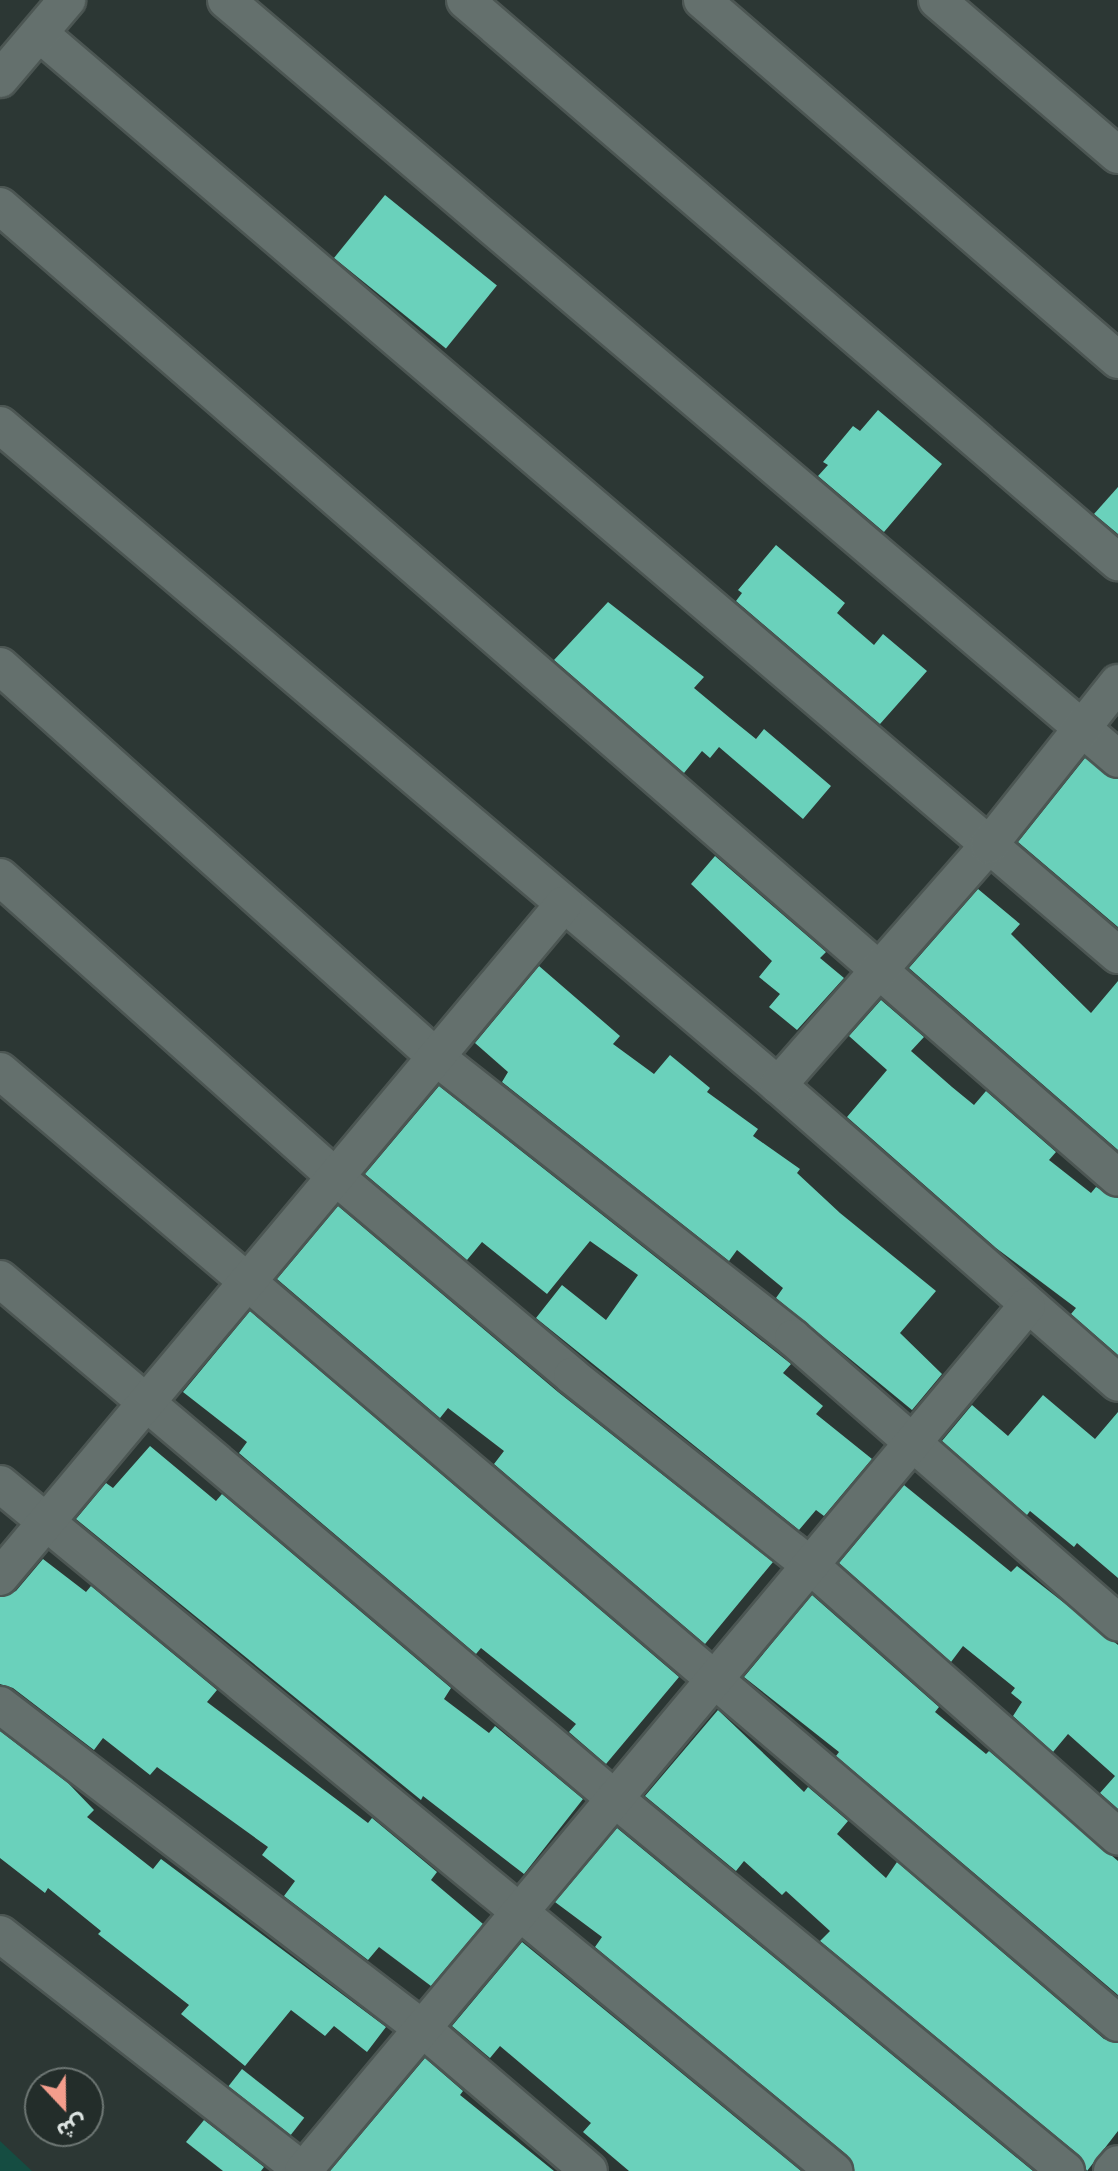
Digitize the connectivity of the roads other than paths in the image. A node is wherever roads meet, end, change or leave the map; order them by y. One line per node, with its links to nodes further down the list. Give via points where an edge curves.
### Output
1 (67, 0): 6 (street)
2 (226, 0): 15 (street)
3 (465, 0): 12 (street)
4 (702, 0): 10 (street)
5 (937, 0): 8 (street)
6 (40, 34): 7 (street); 17 (street)
7 (0, 79)
8 (1118, 155)
9 (0, 206): 21 (street)
10 (1118, 360)
11 (0, 425): 19 (street)
12 (1118, 562)
13 (0, 666): 22 (street)
14 (1118, 683): 15 (street)
15 (1081, 727): 16 (street); 17 (street)
16 (1118, 759)
17 (989, 845): 20 (street); 21 (street)
18 (0, 877): 25 (street)
19 (563, 905): 22 (street); 24 (street)
20 (1118, 955)
21 (877, 969): 24 (street); 26 (street)
22 (436, 1057): 25 (street); 32 (street)
23 (0, 1071): 28 (street)
24 (778, 1085): 29 (street)
25 (336, 1177): 28 (street); 35 (street, via 572,1376)
26 (1118, 1178)
27 (0, 1279): 31 (street)
28 (247, 1285): 31 (street); 38 (street)
29 (1027, 1306): 30 (street); 32 (street)
30 (1118, 1383)
31 (145, 1405): 34 (street); 40 (street)
32 (912, 1438): 35 (street); 37 (street)
33 (0, 1484): 34 (street)
34 (45, 1523): 36 (street); 42 (street)
35 (811, 1566): 38 (street); 41 (street)
36 (0, 1577)
37 (1118, 1623)
38 (713, 1679): 40 (street); 44 (street)
39 (0, 1705): 45 (street)
40 (614, 1798): 42 (street); 50 (street)
41 (1118, 1837)
42 (520, 1913): 45 (street); 49 (street)
43 (0, 1934): 47 (street)
44 (1118, 2023)
45 (423, 2029): 47 (street); 48 (street)
46 (1118, 2164): 51 (street)
47 (303, 2171)
48 (589, 2171)
49 (834, 2171)
50 (1066, 2171)
51 (1112, 2171)

